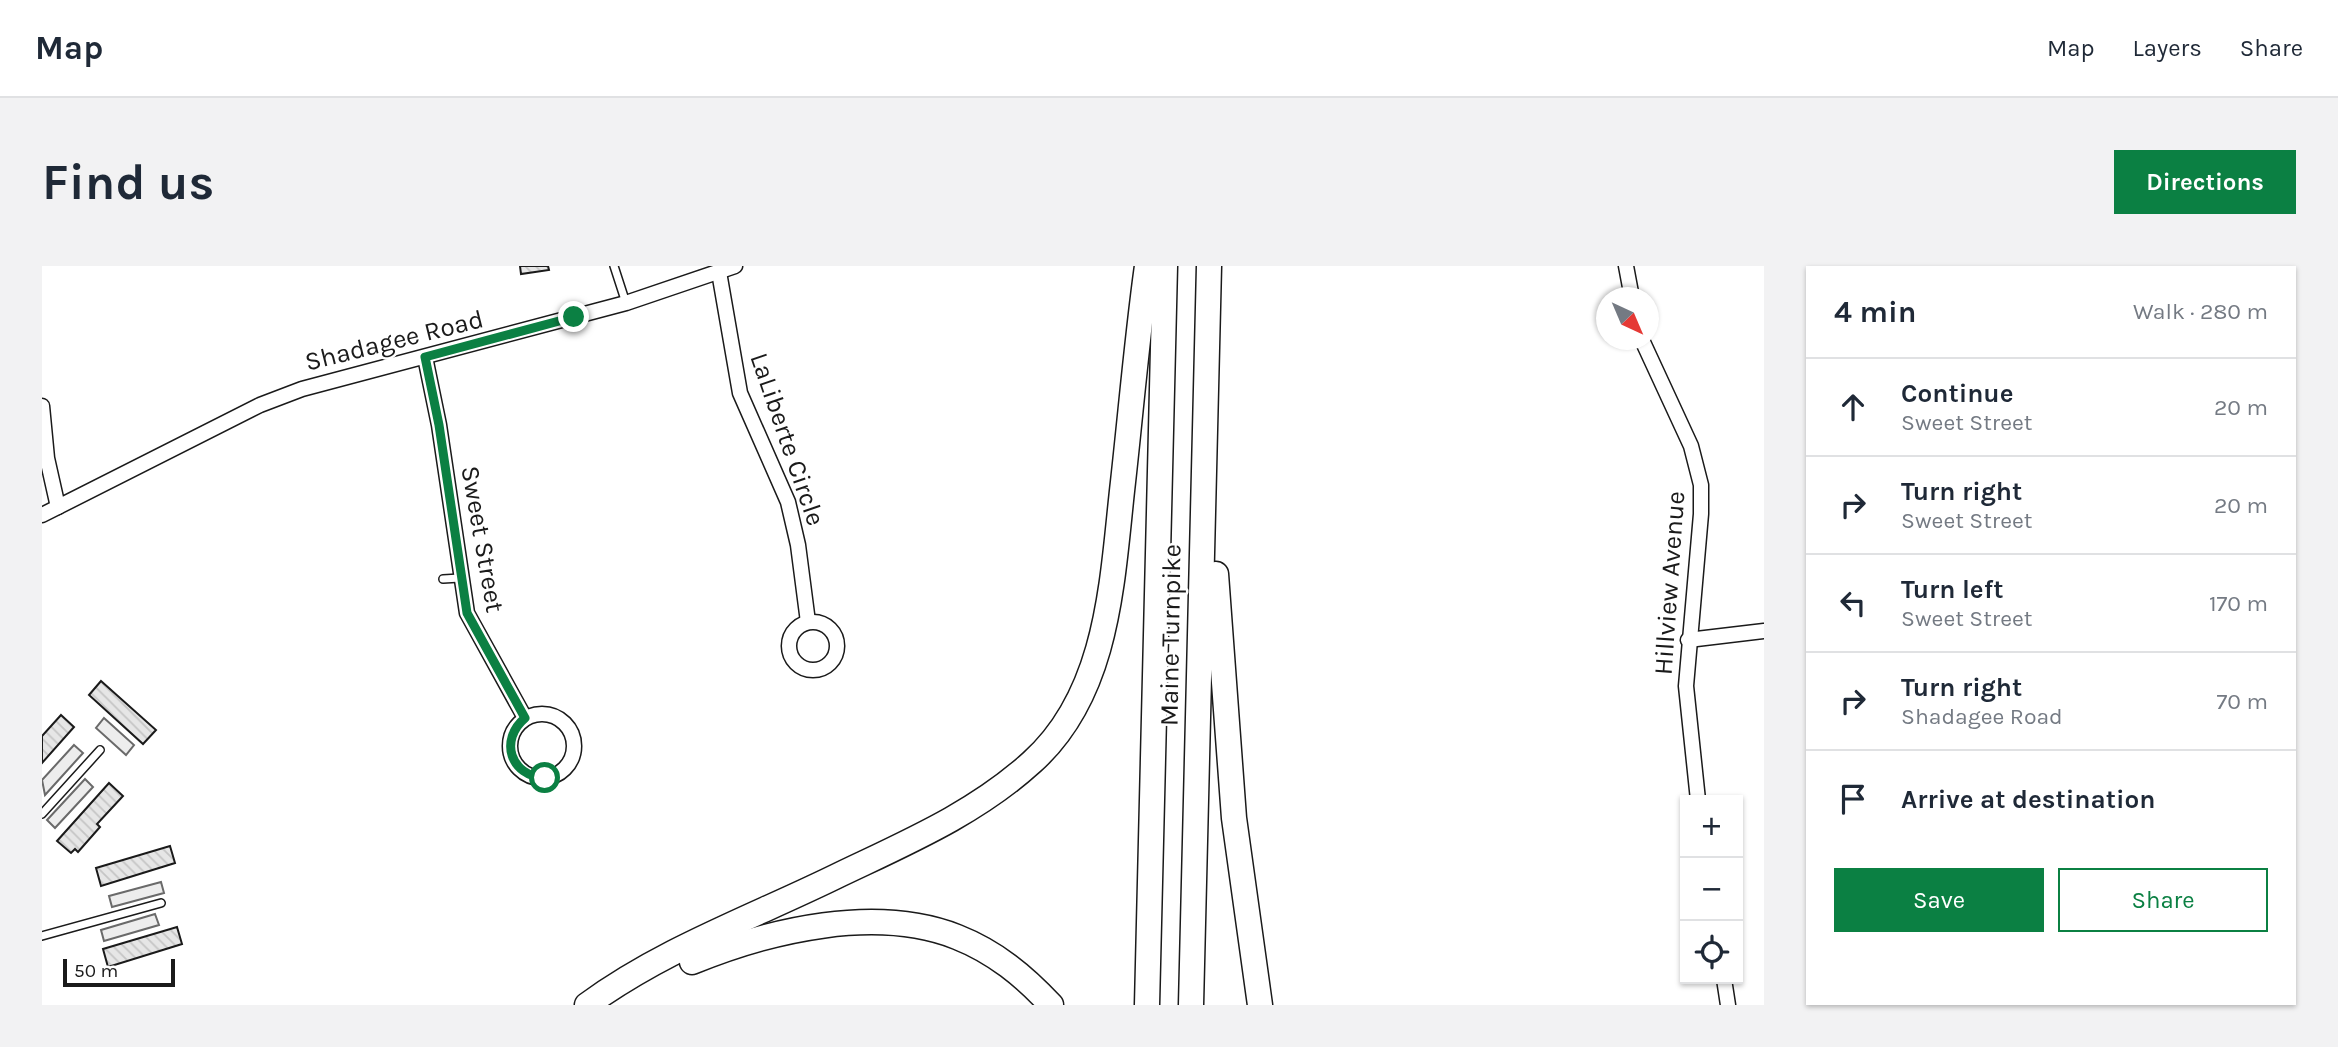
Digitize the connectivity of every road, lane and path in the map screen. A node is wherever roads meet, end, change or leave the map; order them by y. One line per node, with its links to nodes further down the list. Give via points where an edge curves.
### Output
1 (614, 266): 9 (lane)
2 (735, 266): 7 (street, Shadagee Road)
3 (1147, 266): 28 (highway, via 1130,439 1099,651 1073,711 1054,740 1012,780 946,825 648,964)
4 (1165, 266): 31 (highway, Maine Turnpike)
5 (1209, 266): 12 (highway, Maine Turnpike)
6 (1626, 266): 8 (street)
7 (719, 272): 9 (street, Shadagee Road); 18 (street, LaLiberte Circle, via 740,393 788,502)
8 (1630, 287)
9 (626, 303): 11 (street, Shadagee Road)
10 (1647, 350): 20 (street, Hillview Avenue, via 1691,446 1701,485)
11 (425, 357): 14 (street, Shadagee Road, via 276,399); 16 (street, Sweet Street)
12 (1206, 405): 32 (highway, Maine Turnpike); 33 (highway, via 1233,807)
13 (42, 406): 14 (street)
14 (58, 507): 15 (street, Shadagee Road)
15 (42, 515)
16 (460, 578): 17 (lane); 21 (street, Sweet Street, via 472,625)
17 (443, 579)
18 (808, 622)
19 (1764, 631): 20 (street)
20 (1688, 640): 23 (street, Hillview Avenue, via 1687,699)
21 (525, 718): 21 (street, via 512,732 513,760 526,774 554,776 573,755 569,727 544,713)
22 (100, 750): 24 (lane)
23 (1697, 795)
24 (42, 814)
25 (161, 903): 26 (lane)
26 (42, 936)
27 (1725, 984): 34 (street)
28 (587, 1005)
29 (611, 1005): 30 (highway, via 683,965 746,942 817,928 869,924 912,926 956,937 1005,963)
30 (1051, 1005)
31 (1147, 1005)
32 (1191, 1005)
33 (1260, 1005)
34 (1728, 1005)

